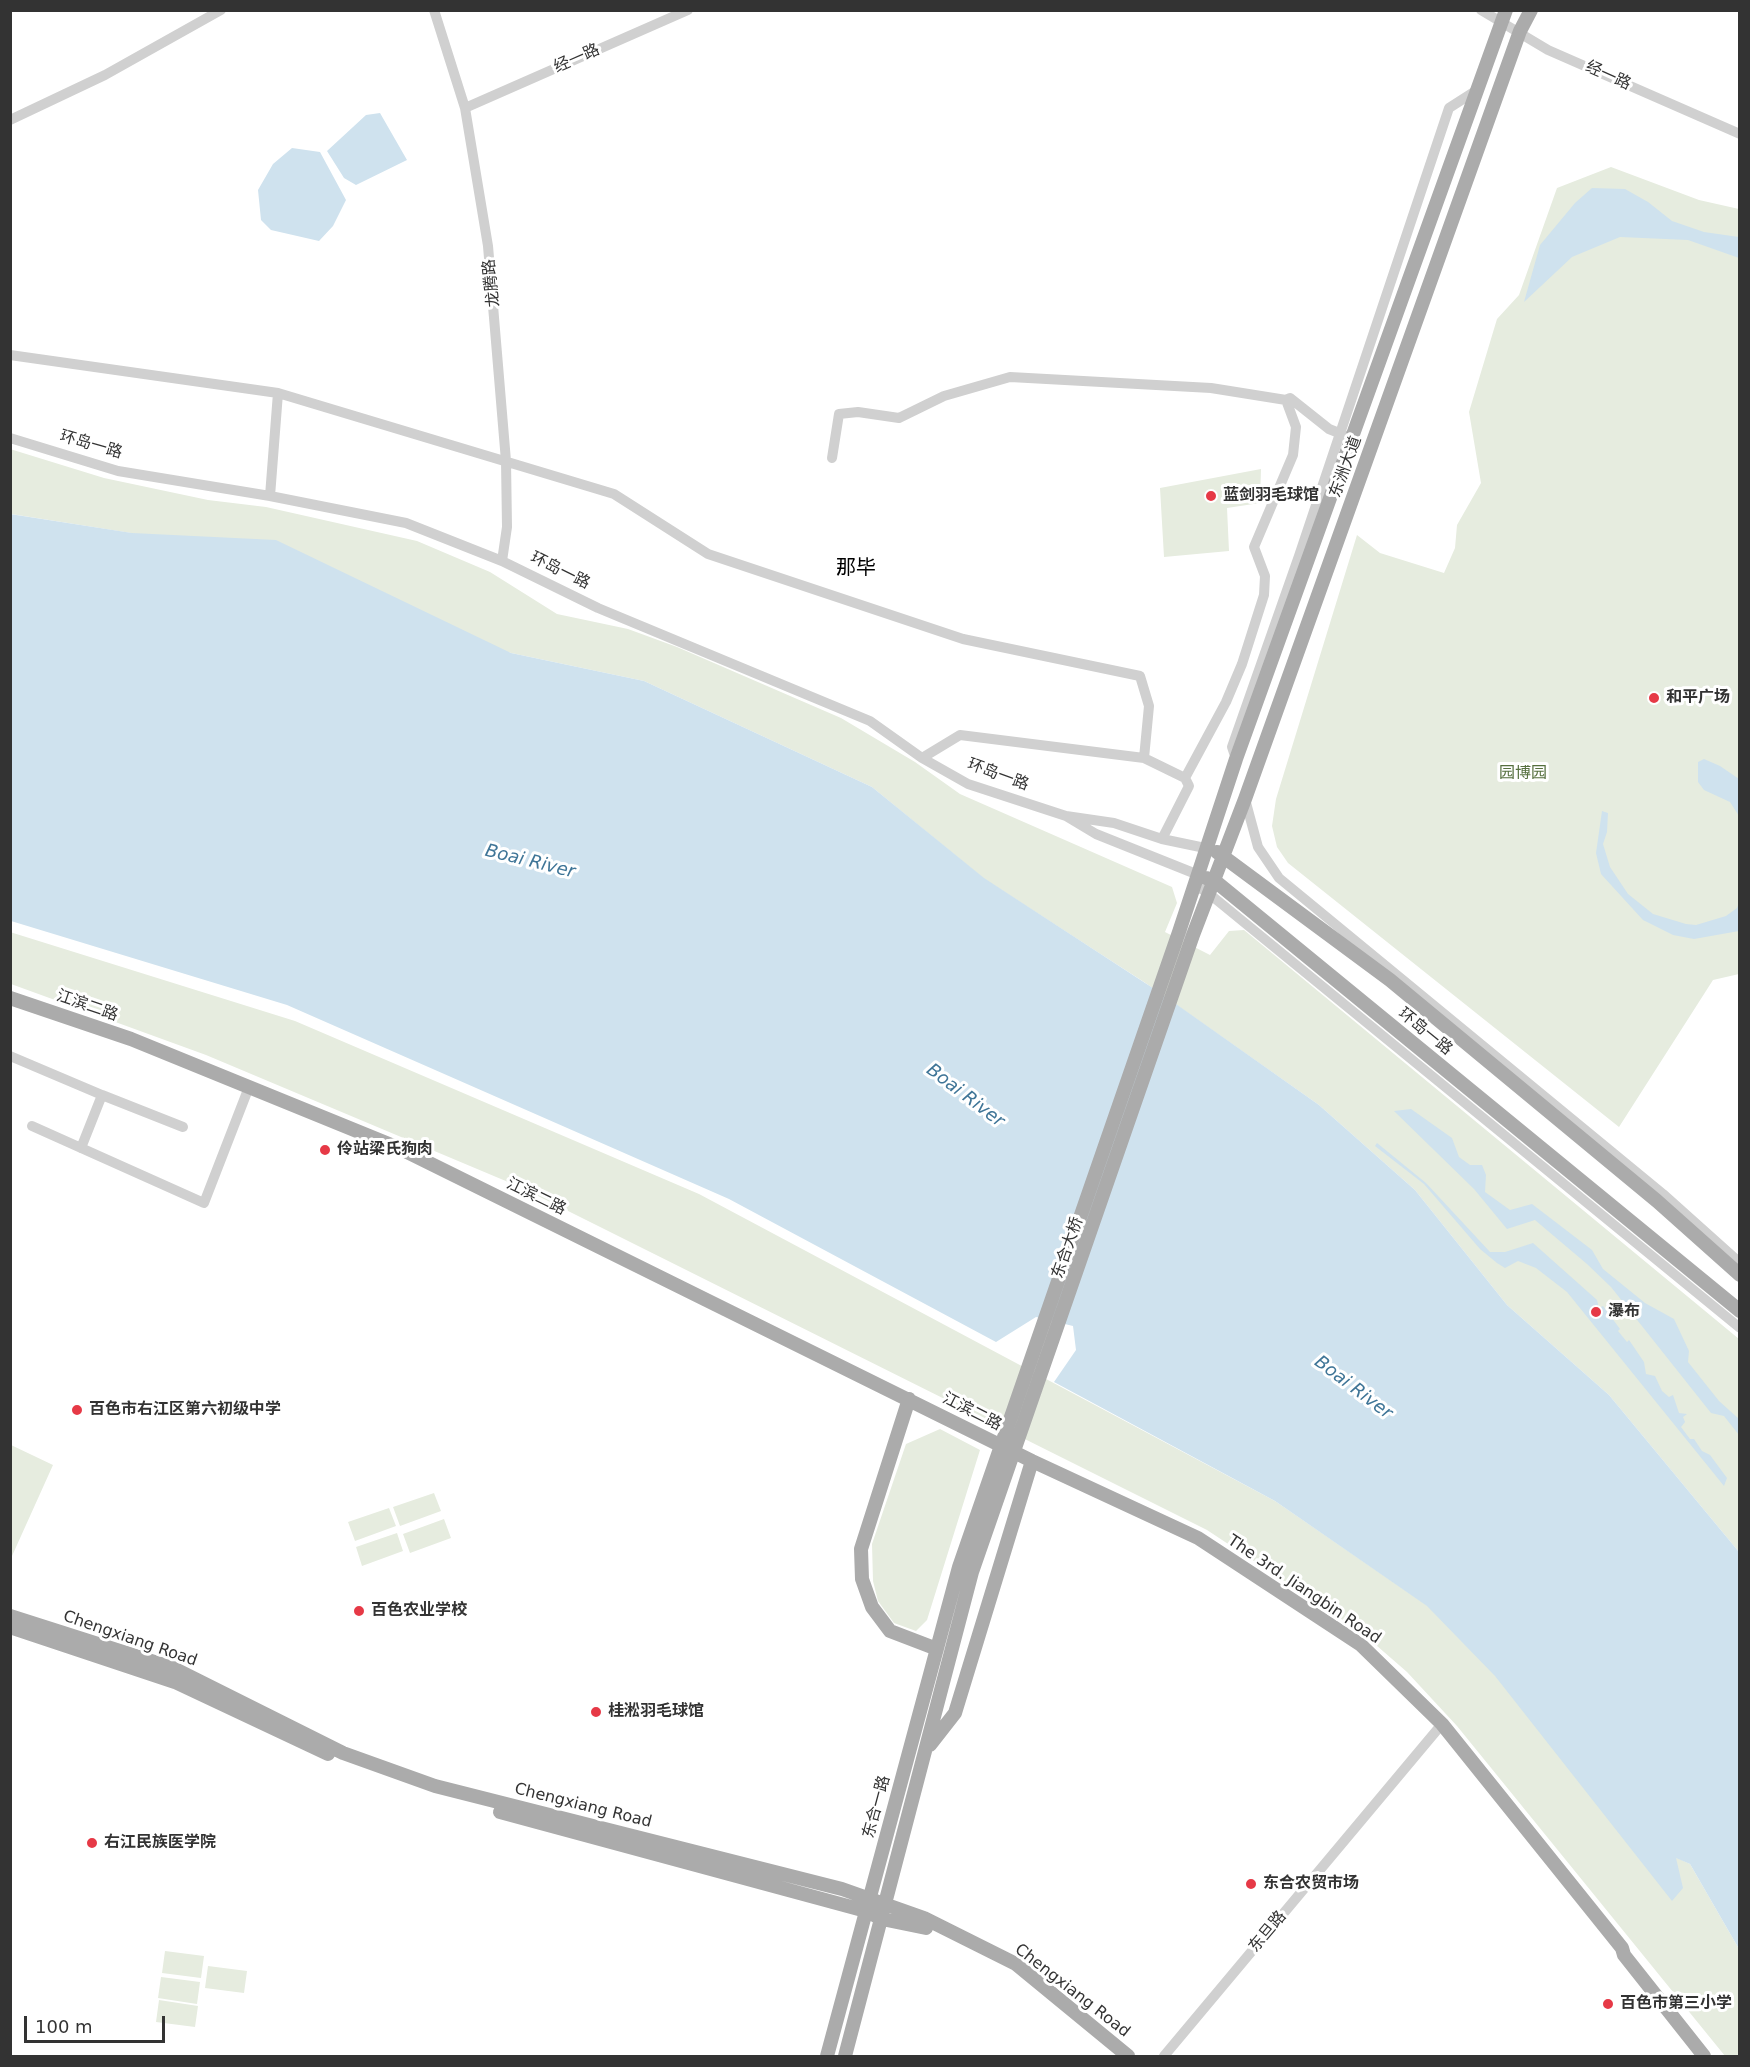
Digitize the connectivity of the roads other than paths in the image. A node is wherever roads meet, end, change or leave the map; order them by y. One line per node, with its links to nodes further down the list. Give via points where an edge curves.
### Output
1 (221, 10): 9 (street, via 105,75)
2 (434, 10): 8 (street, 龙腾路)
3 (688, 10): 8 (street, 经一路)
4 (1481, 10): 6 (street, 经一路)
5 (1531, 10): 7 (main road, 东洲大道)
6 (1503, 16): 7 (street, 经一路); 14 (main road, 东洲大道)
7 (1520, 32): 10 (street, 经一路, via 1548,50); 21 (main road, 东洲大道)
8 (465, 108): 17 (street, 龙腾路, via 488,246)
9 (10, 120)
10 (1740, 134)
11 (10, 355): 12 (street)
12 (278, 393): 17 (street); 18 (street)
13 (1286, 400): 14 (street, via 1290,398 1329,429); 16 (street, via 1211,388 1010,377 944,396 900,418 858,412 839,414); 25 (street, via 1296,426 1293,455 1254,547 1265,576 1264,595 1226,702)
14 (1345, 435): 20 (main road, 东洲大道); 24 (street, via 1232,747)
15 (10, 438): 18 (street, 环岛一路, via 118,471)
16 (832, 458)
17 (506, 461): 19 (street, 龙腾路, via 507,527); 23 (street, via 614,494 708,554 963,639 1140,676 1149,706)
18 (270, 496): 19 (street, 环岛一路, via 406,523)
19 (502, 561): 22 (street, 环岛一路, via 598,608 870,721)
20 (1247, 728): 21 (main road); 24 (main road, 东洲大道)
21 (1267, 736): 26 (main road, 东洲大道)
22 (922, 758): 23 (street, via 960,735); 27 (street, 环岛一路, via 968,784)
23 (1144, 758): 25 (street)
24 (1236, 759): 29 (main road, 东洲大道)
25 (1185, 778): 28 (street, via 1189,786)
26 (1245, 799): 30 (main road, 东洲大道); 35 (street, via 1258,847 1279,878)
27 (1066, 816): 28 (street, 环岛一路, via 1114,823); 31 (street, 环岛一路)
28 (1162, 839): 29 (street, 环岛一路)
29 (1205, 848): 30 (main road, 环岛一路); 31 (main road, 东洲大道)
30 (1223, 854): 32 (main road, 东洲大道); 34 (main road, 环岛一路)
31 (1195, 880): 32 (main road, 环岛一路); 33 (main road, 东洲大道)
32 (1212, 888): 33 (main road, 东洲大道); 46 (main road, 环岛一路); 47 (street)
33 (1186, 933): 50 (main road, 东合大桥)
34 (1390, 980): 35 (main road); 37 (main road, 环岛一路)
35 (1409, 985): 37 (main road); 44 (street, via 1663,1194)
36 (10, 998): 39 (main road, 江滨二路, via 131,1039)
37 (1412, 1000): 45 (main road, 环岛一路, via 1657,1201)
38 (10, 1056): 40 (street)
39 (249, 1087): 43 (street, via 204,1203); 48 (main road, 江滨二路, via 401,1149)
40 (102, 1095): 42 (street); 43 (street)
41 (32, 1126): 43 (street)
42 (183, 1126)
43 (81, 1148)
44 (1740, 1263)
45 (1740, 1275)
46 (1740, 1311)
47 (1740, 1328)
48 (909, 1399): 49 (main road, 江滨二路); 53 (main road, via 861,1549 862,1579 872,1607 890,1631)
49 (1032, 1461): 54 (main road, The 3rd. Jiangbin Road, via 1198,1538 1361,1645); 55 (main road, via 955,1713)
50 (965, 1569): 53 (main road, 东合一路); 55 (main road, 东合一路)
51 (10, 1616): 56 (main road, Chengxiang Road, via 173,1668 343,1753 435,1786 842,1889)
52 (10, 1627): 56 (main road, Chengxiang Road, via 175,1682 340,1760 433,1794)
53 (937, 1649): 56 (main road, 东合一路)
54 (1442, 1724): 58 (main road, The 3rd. Jiangbin Road); 63 (street, 东旦路)
55 (926, 1749): 57 (main road, 东合一路)
56 (868, 1905): 57 (main road, Chengxiang Road); 59 (main road, 东合一路)
57 (884, 1912): 60 (main road, 东合一路); 61 (main road, Chengxiang Road, via 921,1925 1012,1971); 62 (main road, Chengxiang Road, via 924,1918 1016,1964)
58 (1622, 1948): 64 (main road, The 3rd. Jiangbin Road); 65 (main road, The 3rd. Jiangbin Road, via 1628,1950)
59 (827, 2056)
60 (845, 2056)
61 (1117, 2056)
62 (1128, 2056)
63 (1164, 2056)
64 (1704, 2056)
65 (1711, 2056)

